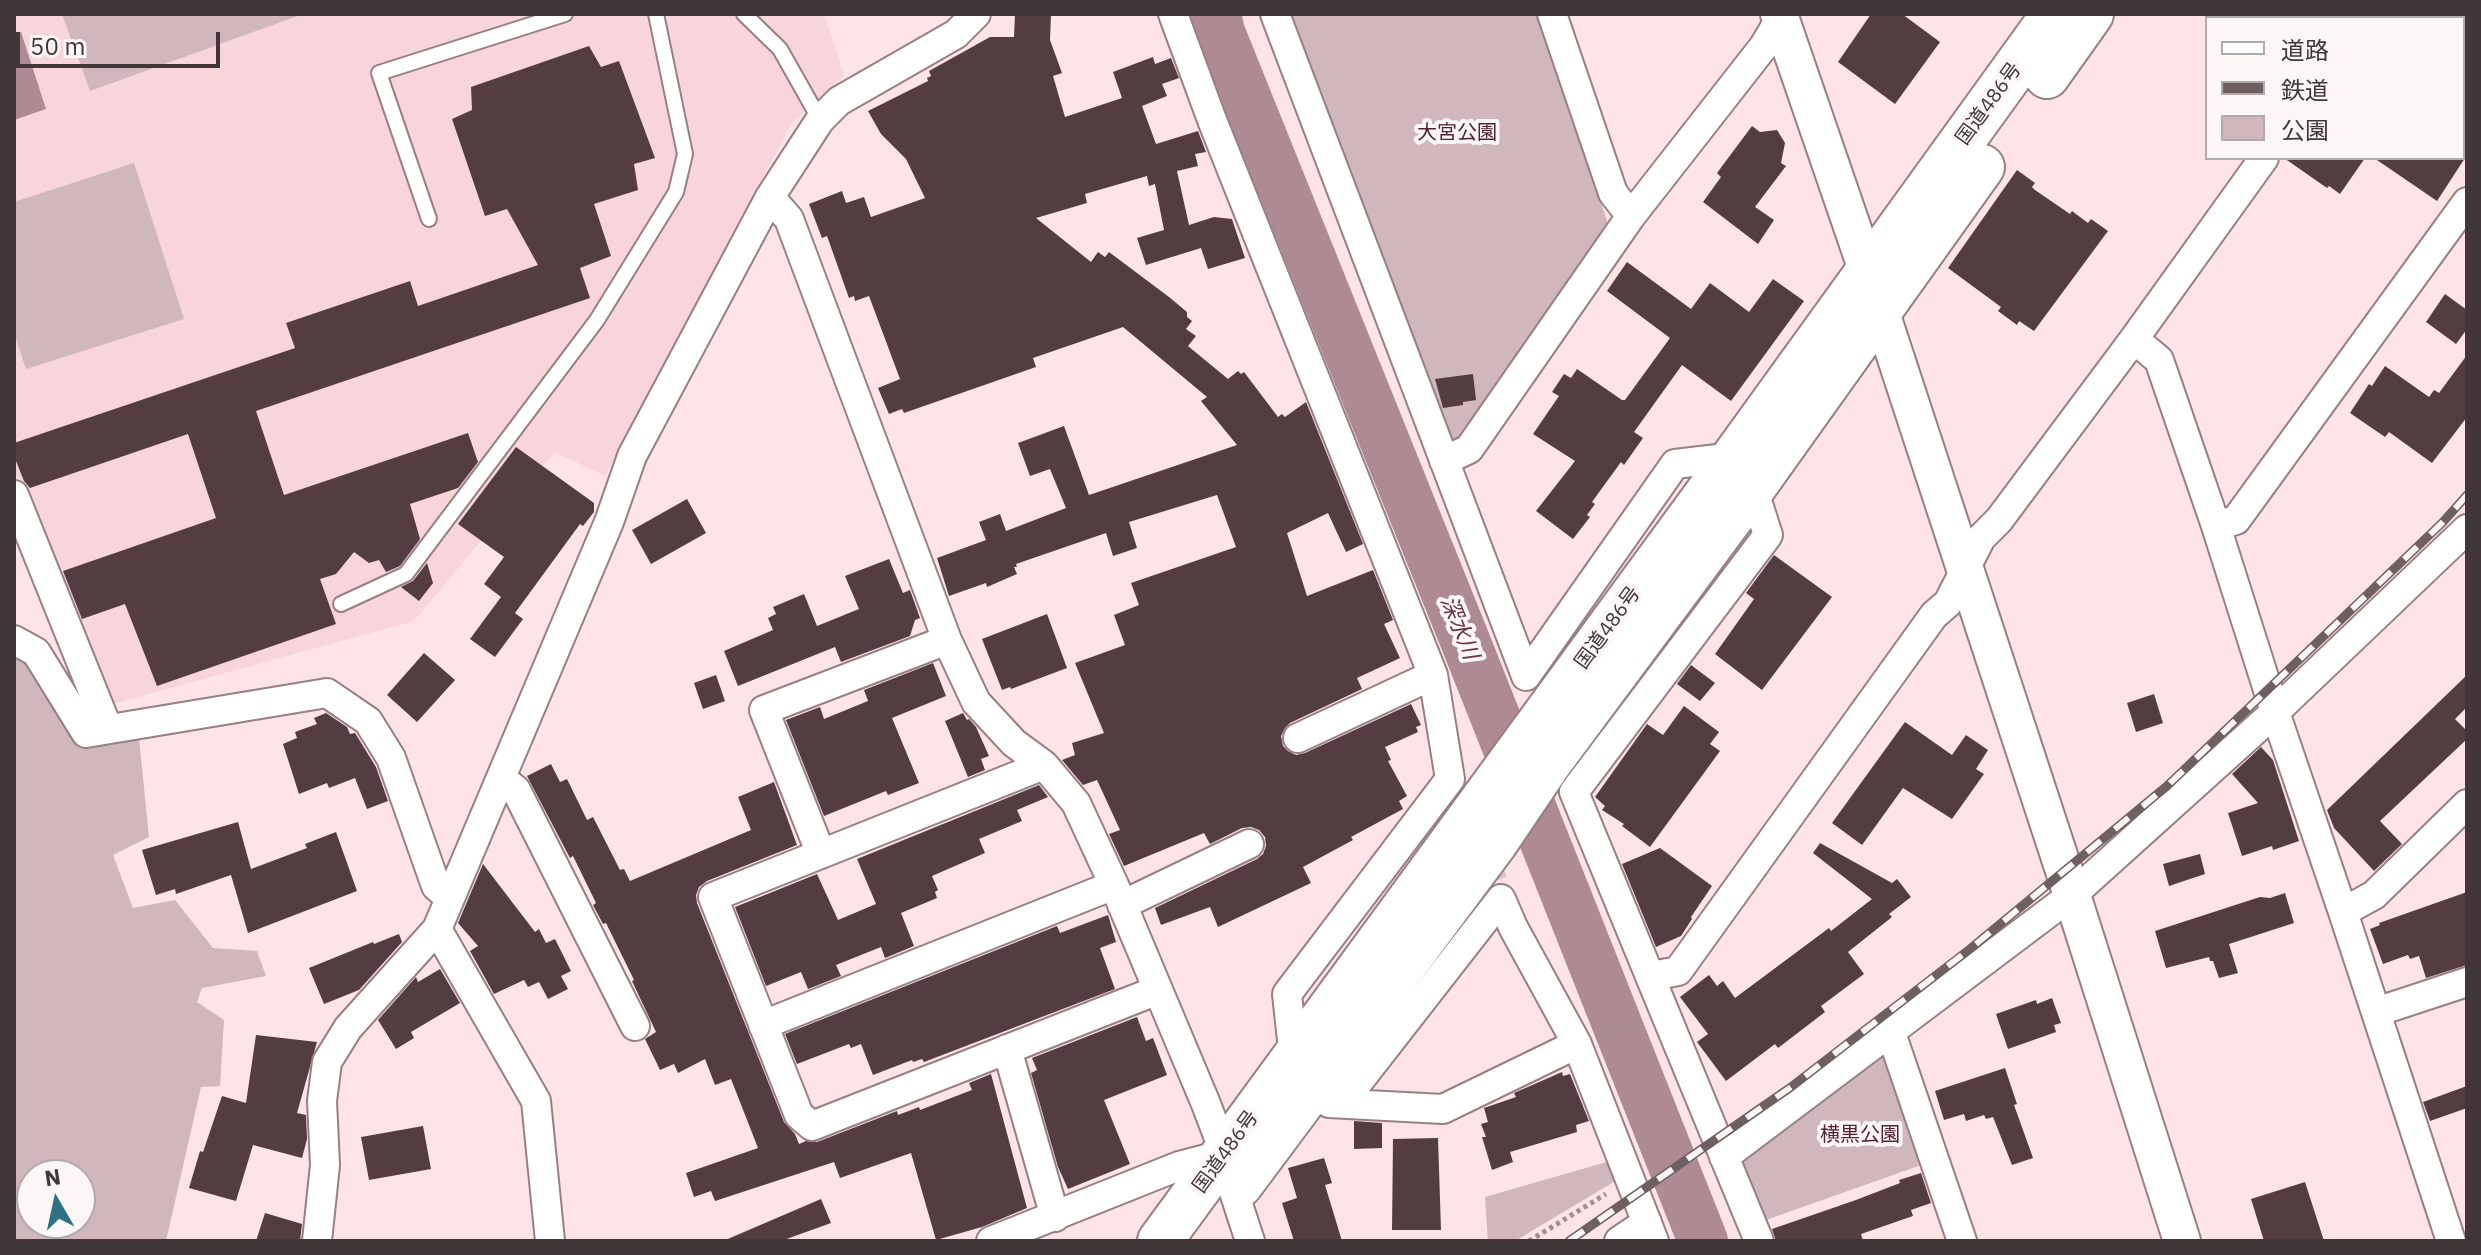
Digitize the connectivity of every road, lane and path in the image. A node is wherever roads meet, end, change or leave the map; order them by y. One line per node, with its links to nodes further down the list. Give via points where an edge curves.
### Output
1 (565, 14): 16 (lane, via 379,73)
2 (656, 14): 25 (lane, via 685,154 676,192 597,320 406,574)
3 (744, 14): 11 (lane, via 780,49)
4 (976, 14): 11 (street, via 956,34 839,101)
5 (1173, 14): 28 (street)
6 (1275, 14): 19 (street)
7 (1552, 14): 15 (street, via 1613,193)
8 (2054, 14): 17 (highway, 国道486号)
9 (2091, 14): 17 (highway, 国道486号)
10 (1781, 15): 15 (street, via 1764,46); 17 (street)
11 (820, 120): 13 (street)
12 (2263, 160): 18 (street)
13 (770, 197): 27 (street, via 789,219); 33 (street, via 632,456)
14 (2467, 202): 22 (street, via 2236,520)
15 (1631, 216): 19 (street, via 1469,449)
16 (429, 219)
17 (1874, 291): 20 (highway, 国道486号); 24 (street)
18 (2134, 339): 22 (street, via 2159,360); 24 (street, via 1981,538)
19 (1444, 461): 20 (street, via 1526,676 1675,464)
20 (1744, 473): 35 (highway, 国道486号); 43 (street, via 1768,535 1574,792)
21 (14, 495): 30 (street)
22 (2216, 526): 29 (street)
23 (2467, 529): 29 (street)
24 (1965, 571): 39 (street); 43 (street, via 1948,603 1934,615 1678,971)
25 (341, 604)
26 (14, 640): 30 (street, via 36,652 86,733)
27 (947, 640): 32 (street, via 976,702 1014,743); 37 (street, via 764,710)
28 (1433, 675): 31 (street); 53 (street, via 1450,779 1287,994)
29 (2275, 712): 39 (street); 41 (street)
30 (108, 729): 40 (street, via 327,693 368,721 391,758 436,886)
31 (1298, 738)
32 (1044, 765): 37 (street); 38 (street, via 1076,803)
33 (501, 778): 40 (street); 49 (street, via 516,790)
34 (2467, 804): 41 (street, via 2374,895)
35 (1488, 823): 53 (highway, 国道486号); 55 (highway, 国道486号)
36 (1249, 844): 38 (street)
37 (821, 854): 48 (street, via 713,897)
38 (1118, 895): 45 (street); 48 (street)
39 (2072, 895): 50 (street); 71 (street)
40 (450, 898): 42 (street)
41 (2343, 912): 46 (street)
42 (437, 929): 61 (street, via 348,1028 327,1062); 62 (street, via 536,1101)
43 (1652, 976): 56 (street)
44 (2467, 982): 46 (street)
45 (1158, 990): 52 (street); 57 (street)
46 (2376, 1012): 72 (street)
47 (1642, 1018): 51 (path)
48 (763, 1025): 52 (street, via 799,1115 812,1126)
49 (635, 1026)
50 (1891, 1033): 56 (street); 70 (street)
51 (1586, 1041): 54 (street, via 1443,1109); 54 (street, via 1513,927 1501,899); 58 (street)
52 (1007, 1049): 59 (street)
53 (1294, 1059): 57 (highway, 国道486号)
54 (1342, 1103): 55 (street)
55 (1299, 1105): 57 (highway, 国道486号)
56 (1724, 1157): 69 (street)
57 (1230, 1173): 59 (street, via 1179,1166); 64 (highway, 国道486号); 65 (highway, 国道486号); 66 (street)
58 (1630, 1179): 60 (street); 67 (path)
59 (1055, 1217): 63 (street)
60 (1651, 1231): 68 (street)
61 (317, 1241)
62 (550, 1241)
63 (991, 1241)
64 (1160, 1241)
65 (1198, 1241)
66 (1250, 1241)
67 (1529, 1241)
68 (1619, 1241)
69 (1759, 1241)
70 (1962, 1241)
71 (2182, 1241)
72 (2451, 1241)

